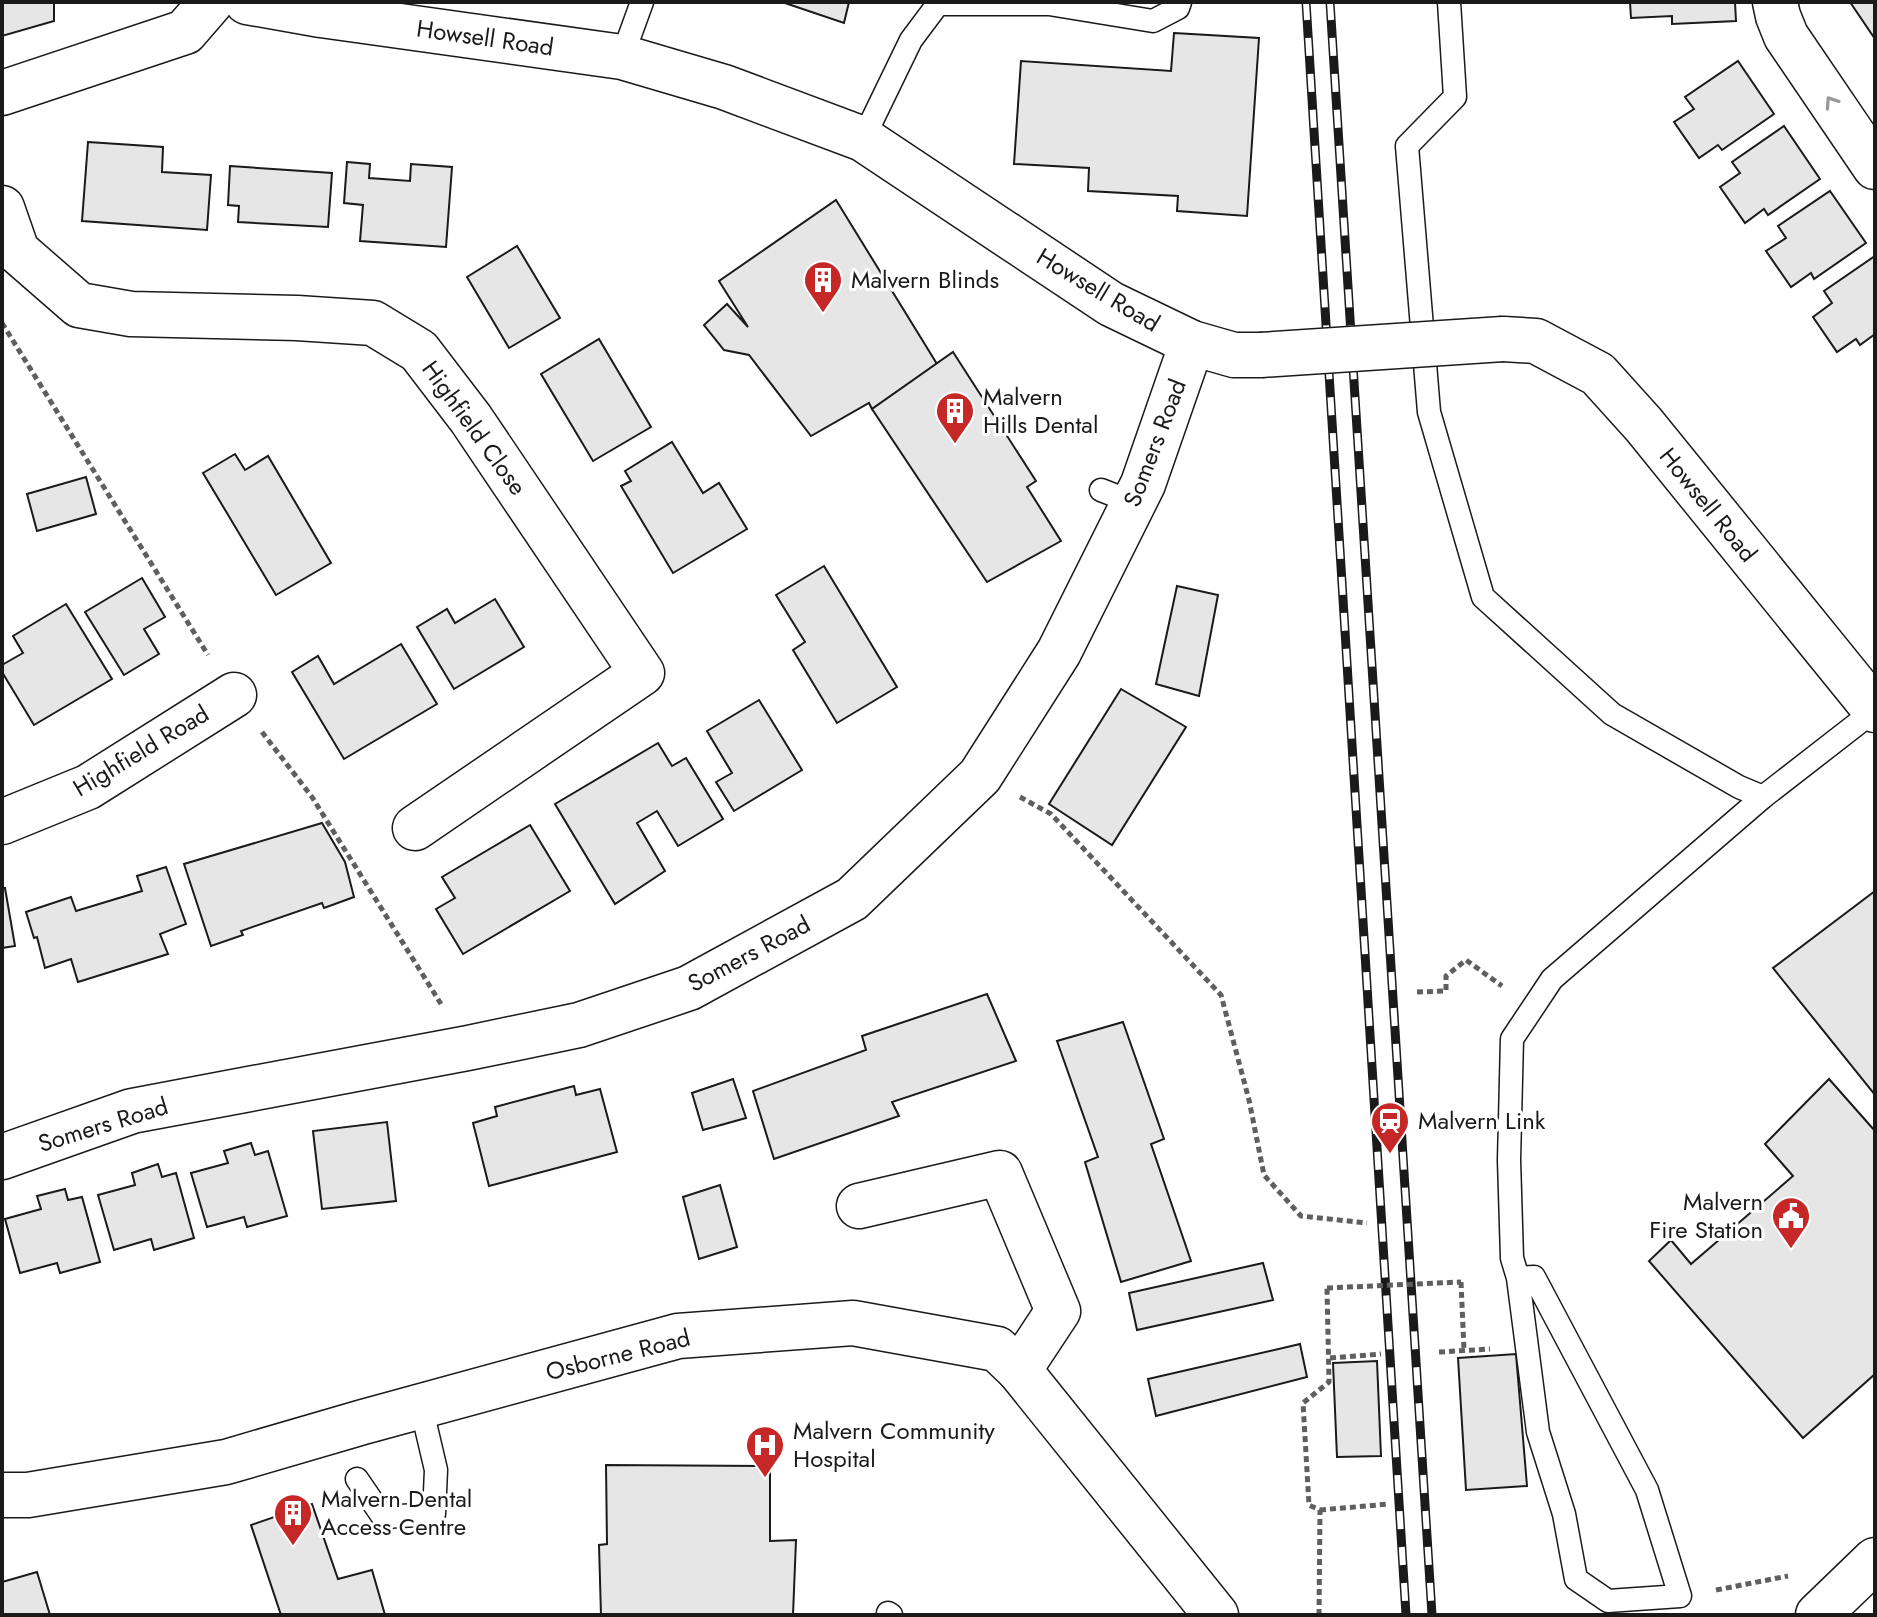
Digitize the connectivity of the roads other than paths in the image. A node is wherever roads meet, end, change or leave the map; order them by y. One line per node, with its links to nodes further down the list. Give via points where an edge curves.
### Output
1 (211, 2): 9 (main road, via 185,32)
2 (247, 2): 7 (main road, Howsell Road)
3 (642, 2): 8 (lane)
4 (1180, 2): 10 (lane, via 1153,21 1049,4 938,4 911,40)
5 (1449, 2): 16 (lane, via 1455,97 1407,146 1429,412 1483,597 1612,714)
6 (1775, 2): 11 (main road, one-way to 6, via 1786,36)
7 (323, 9): 8 (main road, Howsell Road)
8 (622, 57): 10 (main road, Howsell Road, via 724,87)
9 (2, 93)
10 (863, 139): 13 (main road, Howsell Road, via 1111,304)
11 (1875, 167)
12 (2, 208): 18 (main road, Highfield Close, via 17,251 79,305 131,314 373,323 419,351 471,419 642,673)
13 (1192, 343): 15 (main road, Howsell Road, bridge, via 1234,355 1261,355 1536,341 1598,374); 19 (main road, Somers Road, via 1143,484 1117,496 1059,652 980,776 852,899 689,988 579,1025 132,1111)
14 (230, 697): 17 (main road, Highfield Road, via 88,787)
15 (1875, 710): 16 (lane)
16 (1763, 797): 21 (lane, via 1552,979 1512,1039 1509,1160 1512,1258)
17 (2, 822)
18 (415, 828)
19 (2, 1157)
20 (859, 1206): 22 (main road, via 1000,1173 1058,1311)
21 (1518, 1278): 21 (lane, via 1534,1277 1647,1490 1680,1596 1608,1601 1576,1579 1564,1514 1538,1432)
22 (1019, 1370): 23 (main road, Osborne Road, via 997,1349 853,1323 678,1336); 27 (main road, Osborne Road)
23 (421, 1406): 24 (lane, via 436,1470 434,1514 383,1517); 25 (main road, Osborne Road, via 226,1462)
24 (357, 1479)
25 (2, 1495)
26 (1875, 1560): 28 (main road)
27 (1216, 1615)
28 (1818, 1615)

